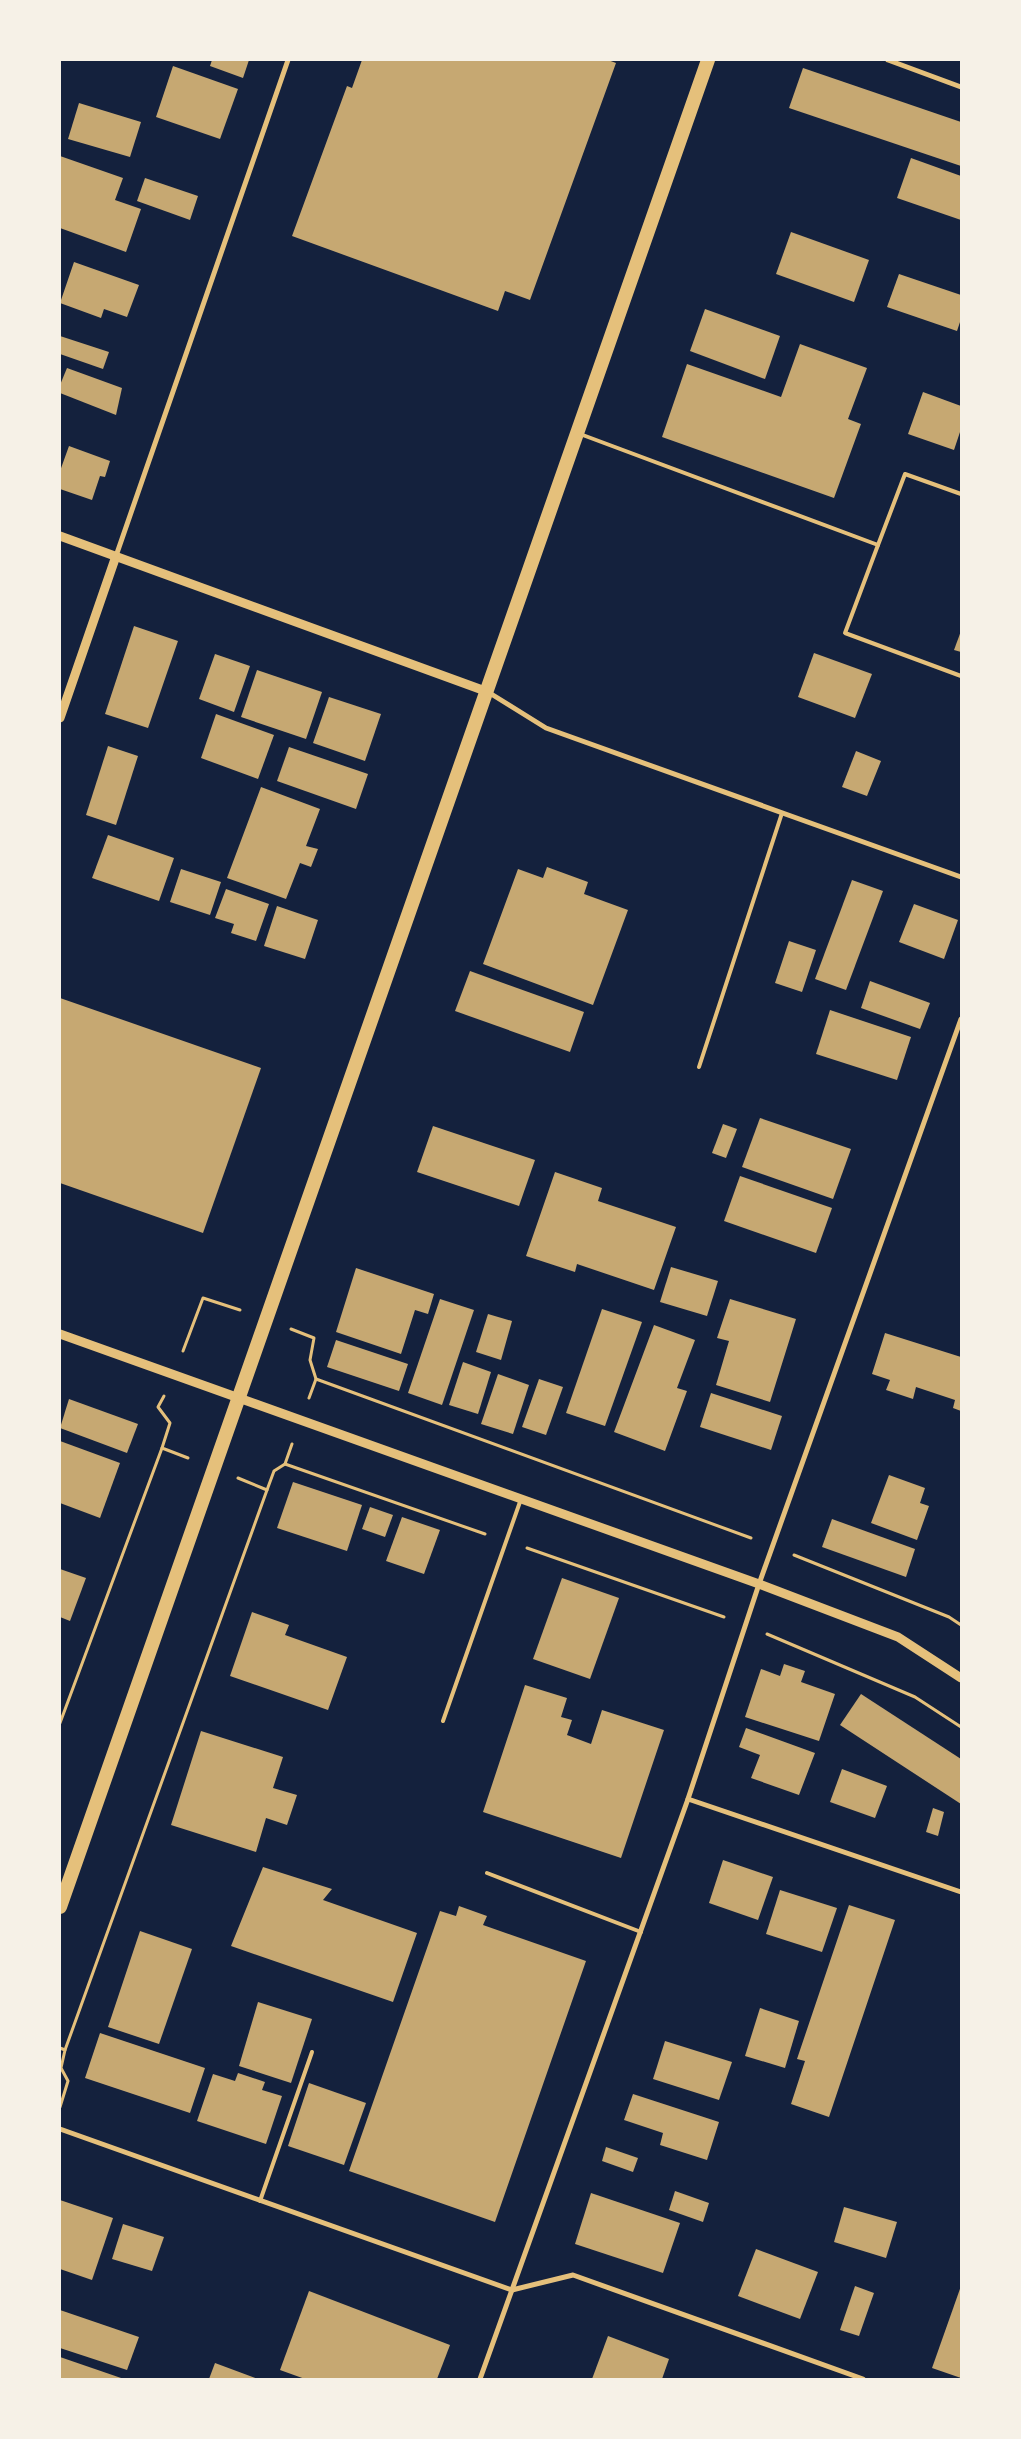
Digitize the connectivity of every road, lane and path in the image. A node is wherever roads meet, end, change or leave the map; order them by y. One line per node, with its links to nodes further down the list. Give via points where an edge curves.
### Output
1 (288, 60): 9 (street)
2 (708, 60): 5 (highway)
3 (888, 60): 4 (street)
4 (961, 87)
5 (578, 434): 8 (lane); 11 (highway)
6 (961, 494): 8 (lane, via 905,474)
7 (60, 536): 9 (street)
8 (878, 545): 10 (lane, via 845,633)
9 (116, 556): 11 (street); 12 (street)
10 (961, 676)
11 (488, 692): 13 (street, via 546,728); 18 (highway)
12 (60, 718)
13 (782, 813): 14 (street); 16 (lane)
14 (961, 877)
15 (961, 1019): 25 (street)
16 (699, 1067)
17 (60, 1334): 18 (street)
18 (238, 1396): 19 (street); 36 (highway)
19 (300, 1419): 23 (street); 25 (path, via 316,1379)
20 (162, 1448): 31 (path)
21 (285, 1464): 24 (path)
22 (267, 1490): 39 (path)
23 (521, 1499): 24 (lane); 26 (street)
24 (505, 1541): 27 (path); 30 (lane)
25 (773, 1546): 26 (street); 28 (path, via 949,1617)
26 (759, 1584): 27 (street); 29 (street, via 898,1637)
27 (746, 1625): 32 (path, via 914,1696); 33 (street)
28 (961, 1625)
29 (961, 1678)
30 (443, 1721)
31 (60, 1723)
32 (961, 1727)
33 (688, 1799): 35 (street); 37 (street)
34 (487, 1873): 37 (lane)
35 (961, 1892)
36 (60, 1907)
37 (641, 1932): 44 (street)
38 (60, 2048): 39 (path)
39 (65, 2050): 41 (path, via 61,2068 68,2081)
40 (312, 2052): 43 (lane)
41 (60, 2108)
42 (60, 2129): 43 (street)
43 (260, 2201): 44 (street)
44 (512, 2290): 45 (street); 46 (street, via 573,2275)
45 (480, 2379)
46 (863, 2379)

